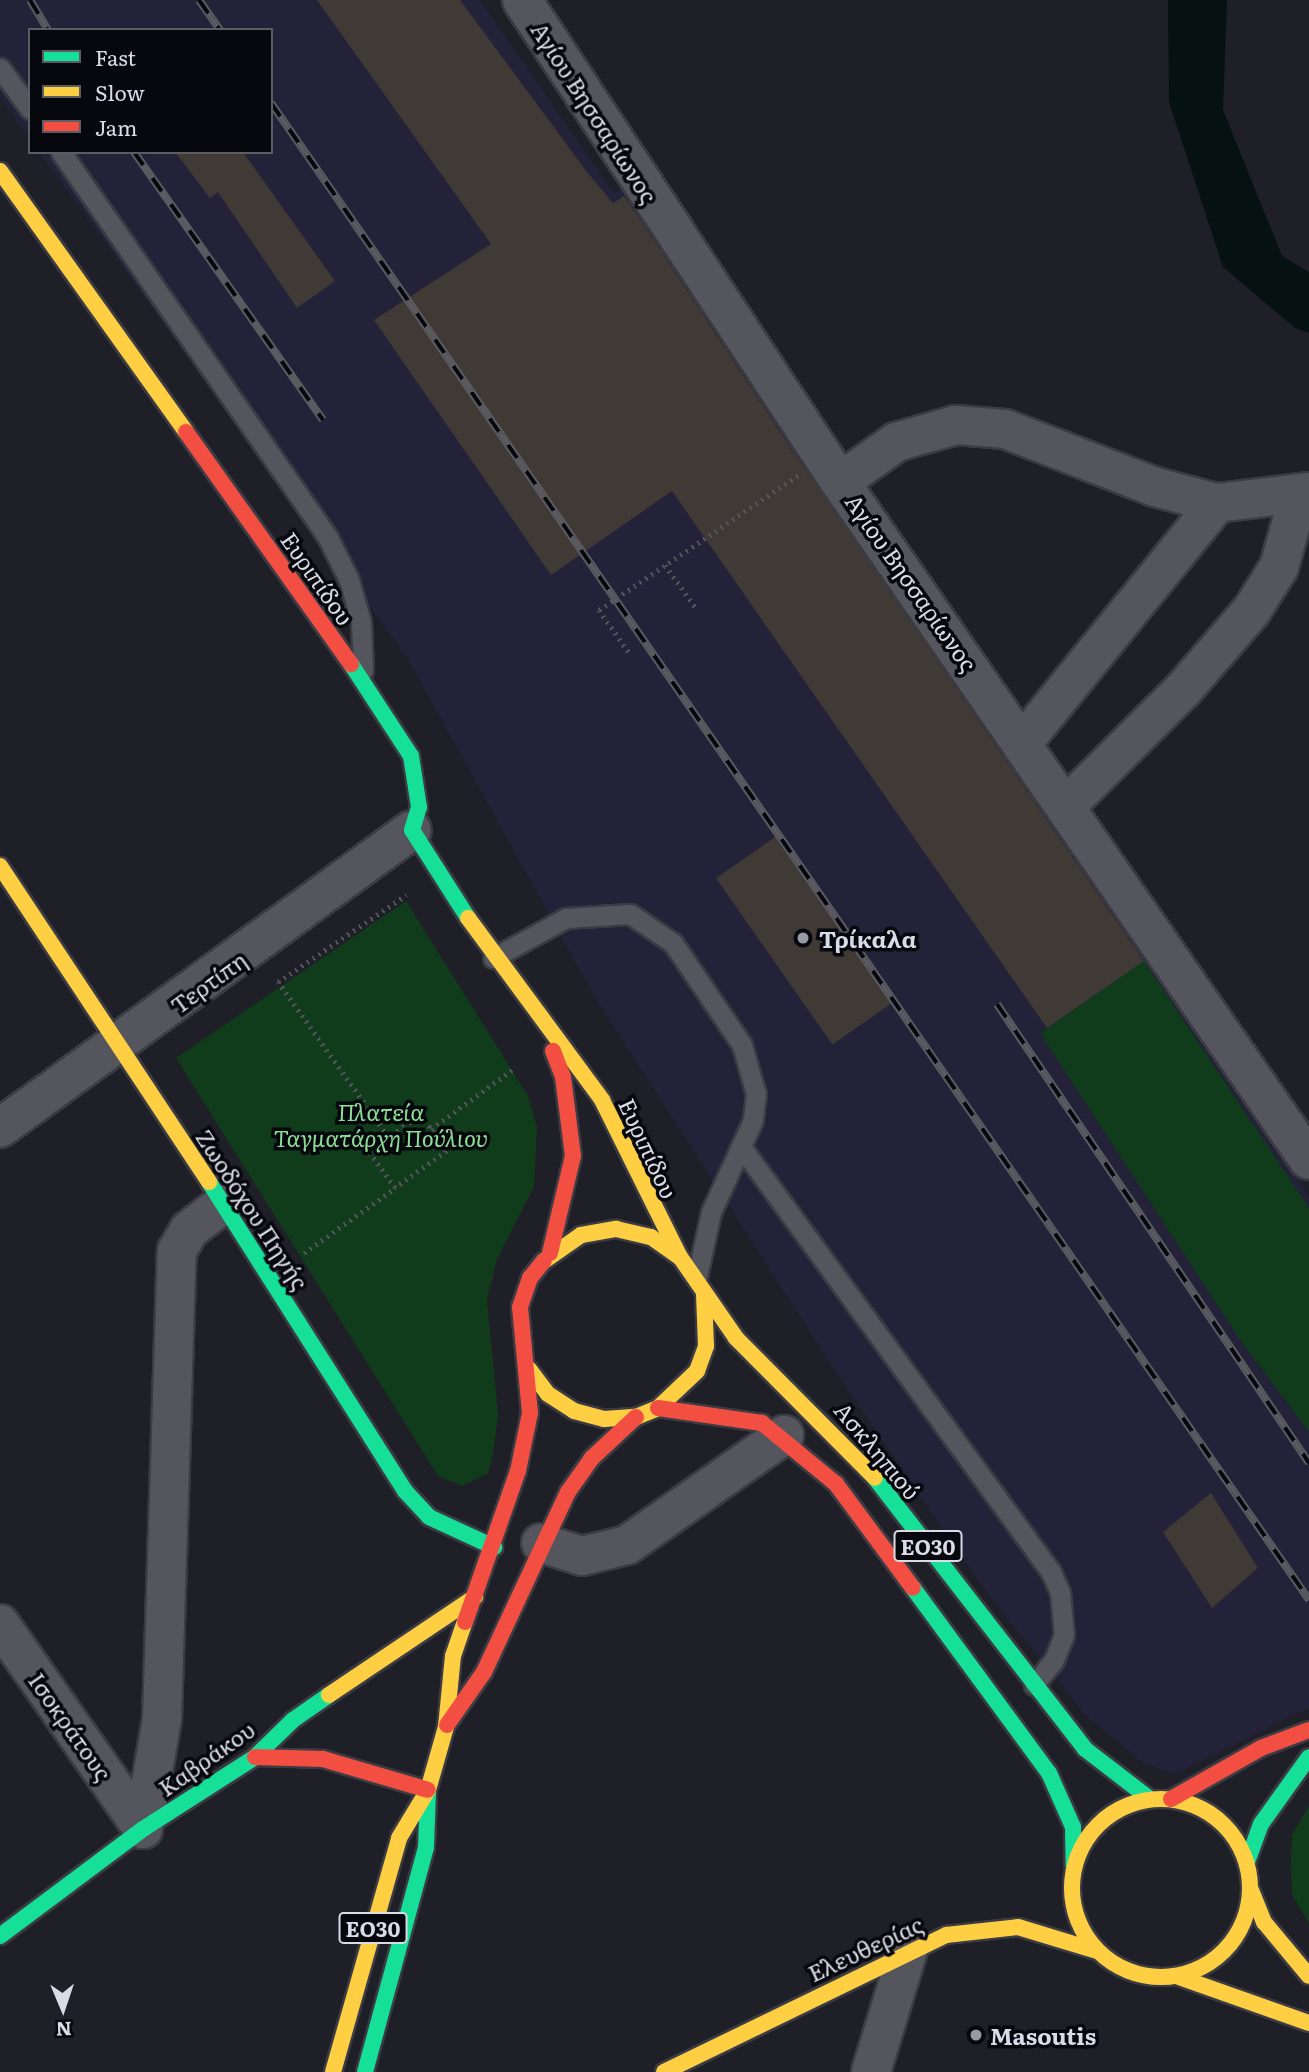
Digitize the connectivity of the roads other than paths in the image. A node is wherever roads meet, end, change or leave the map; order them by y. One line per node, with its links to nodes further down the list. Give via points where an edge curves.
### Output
1 (522, 0): 6 (street, Αγίου Βησσαρίωνος)
2 (0, 68): 3 (lane)
3 (28, 106)
4 (62, 154): 9 (lane, via 328,538 349,580 361,622)
5 (2, 179): 9 (main road, Ευριπίδου)
6 (840, 482): 8 (street, via 896,442 956,425 1005,429 1155,486); 10 (street, Αγίου Βησσαρίωνος)
7 (1304, 494): 8 (street); 11 (street, via 1279,567 1252,610 1183,690)
8 (1217, 503): 10 (street)
9 (364, 682): 12 (main road, Ευριπίδου, via 411,756 419,780)
10 (1024, 741): 11 (street, Αγίου Βησσαρίωνος)
11 (1066, 806): 19 (street, Αγίου Βησσαρίωνος)
12 (412, 830): 14 (main road, Ευριπίδου); 16 (street, Τερτίπη)
13 (3, 878): 16 (main road, Ζωοδόχου Πηγής)
14 (493, 958): 15 (main road, Ευριπίδου); 18 (lane, via 566,918 630,914 653,925 673,943 751,1069 756,1094)
15 (544, 1030): 21 (main road, Ευριπίδου, via 563,1077 573,1156); 22 (main road, Ευριπίδου, via 602,1100)
16 (119, 1047): 17 (street, Τερτίπη); 20 (main road, Ζωοδόχου Πηγής)
17 (0, 1128)
18 (742, 1148): 23 (lane, via 711,1212); 32 (lane, via 1051,1572 1060,1592 1064,1635 1054,1660)
19 (1309, 1160)
20 (223, 1204): 29 (main road, Ζωοδόχου Πηγής, via 405,1490 429,1517); 40 (street, via 189,1230 177,1251 162,1718)
21 (550, 1253): 22 (main road, Ασκληπιού / ΕΟ30, via 581,1235 616,1229 651,1237); 24 (main road, Ασκληπιού / ΕΟ30, via 530,1278 520,1307 519,1339)
22 (680, 1256): 23 (main road, Ασκληπιού / ΕΟ30)
23 (700, 1285): 25 (main road, Ασκληπιού / ΕΟ30, via 706,1346 697,1371); 32 (main road, Ασκληπιού / ΕΟ30, via 736,1338 865,1464)
24 (529, 1369): 26 (main road, Ασκληπιού / ΕΟ30, via 548,1394 574,1411 604,1419); 29 (main road, Ασκληπιού / ΕΟ30, via 527,1424)
25 (658, 1408): 26 (main road, Ασκληπιού / ΕΟ30); 27 (main road, Ασκληπιού / ΕΟ30, via 726,1415 762,1423)
26 (636, 1417): 28 (main road, Ασκληπιού / ΕΟ30, via 592,1458)
27 (784, 1436): 28 (street, via 627,1545 582,1556); 42 (main road, Ασκληπιού / ΕΟ30, via 836,1484 1049,1773 1073,1828)
28 (541, 1544): 33 (main road, Ασκληπιού / ΕΟ30, via 484,1672)
29 (494, 1547): 30 (main road, Ασκληπιού / ΕΟ30)
30 (475, 1597): 33 (main road, Ασκληπιού / ΕΟ30, via 453,1656); 35 (main road, Καβράκου, via 293,1720)
31 (0, 1623): 40 (street, Ισοκράτους)
32 (1034, 1685): 38 (main road, Ασκληπιού / ΕΟ30, via 1085,1749)
33 (446, 1727): 37 (main road, Ασκληπιού / ΕΟ30)
34 (1309, 1730): 39 (main road, Ελευθερίας / ΕΟ30, via 1261,1748)
35 (255, 1757): 37 (main road, via 323,1759); 40 (main road, Καβράκου)
36 (1309, 1757): 41 (main road, Ελευθερίας / ΕΟ30, via 1261,1824)
37 (428, 1790): 50 (main road, Ασκληπιού / ΕΟ30, via 398,1838); 51 (main road, Ασκληπιού / ΕΟ30, via 426,1847)
38 (1150, 1799): 39 (main road, Ελευθερίας / ΕΟ30); 42 (main road, Ελευθερίας / ΕΟ30, via 1102,1820)
39 (1171, 1799): 41 (main road, Ελευθερίας / ΕΟ30, via 1219,1818)
40 (143, 1829): 44 (main road, Καβράκου)
41 (1247, 1862): 43 (main road, Ελευθερίας / ΕΟ30)
42 (1074, 1866): 46 (main road, Ελευθερίας / ΕΟ30, via 1074,1911)
43 (1251, 1890): 47 (main road, Ελευθερίας / ΕΟ30, via 1245,1920 1229,1946 1205,1966); 48 (main road, via 1264,1922)
44 (0, 1936)
45 (908, 1950): 46 (main road, Ελευθερίας / ΕΟ30, via 979,1927 1018,1927); 52 (main road, Ελευθερίας / ΕΟ30); 53 (street)
46 (1097, 1951): 47 (main road, Ελευθερίας / ΕΟ30, via 1134,1973)
47 (1176, 1976): 49 (main road)
48 (1309, 1976)
49 (1309, 2023)
50 (333, 2072)
51 (365, 2072)
52 (664, 2072)
53 (871, 2072)

